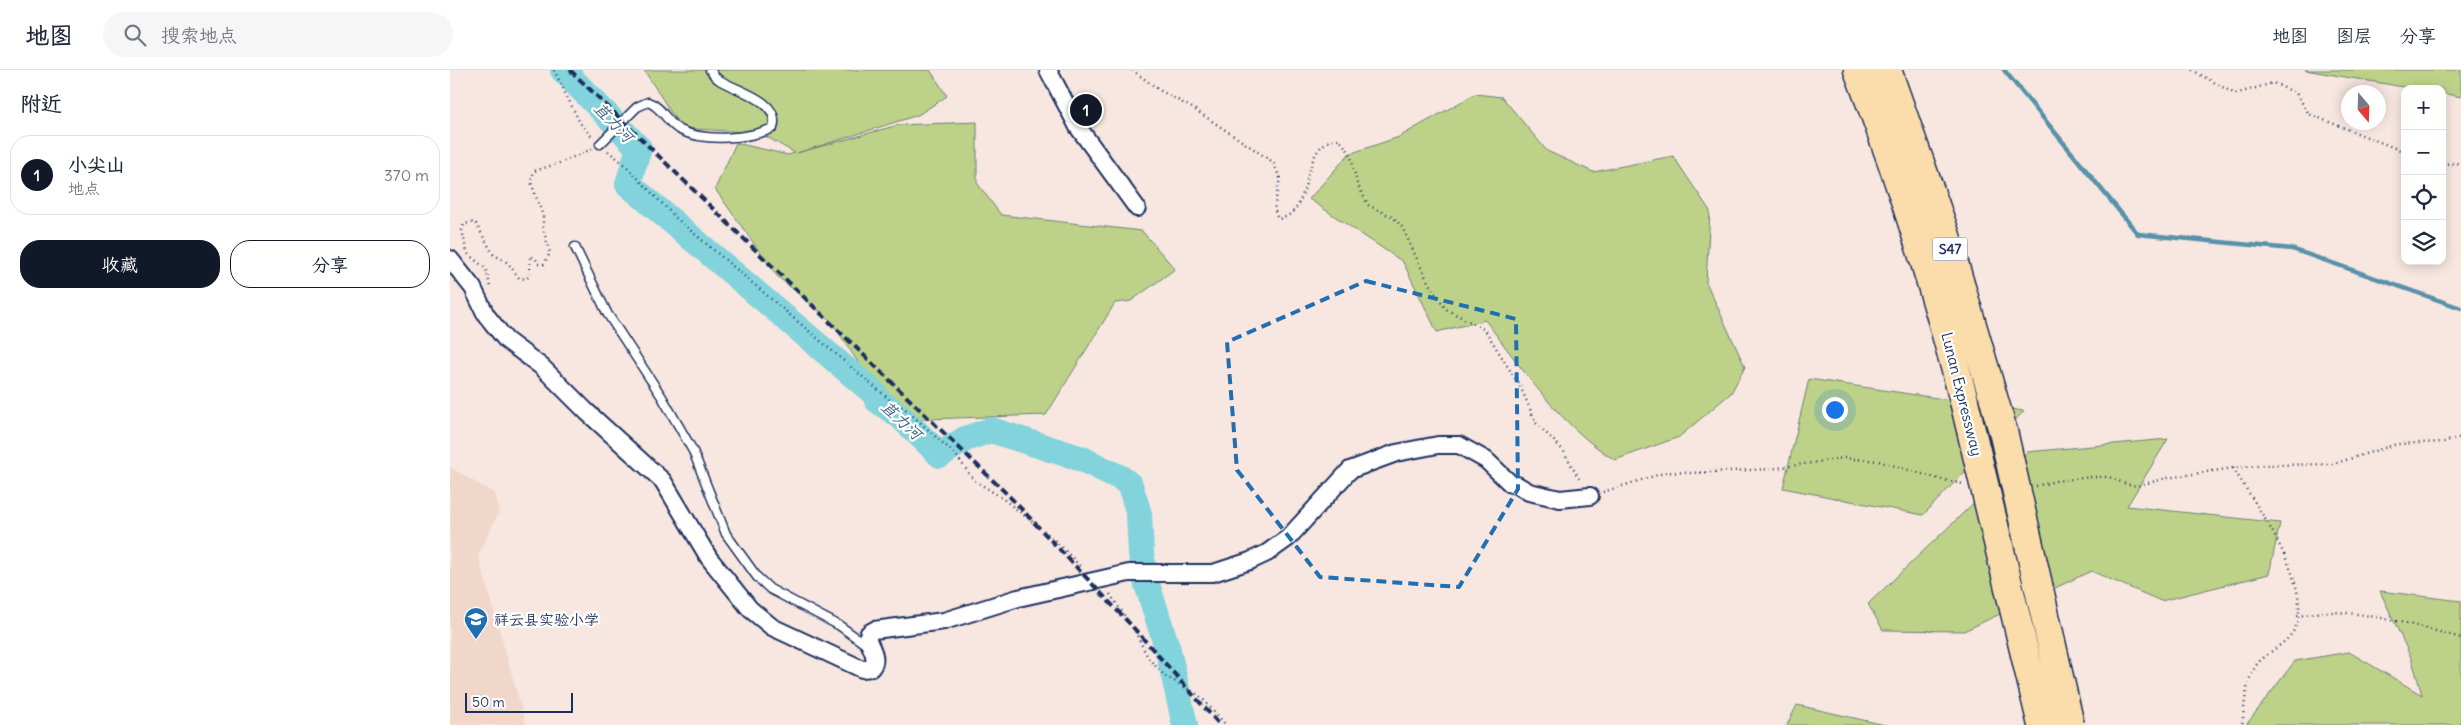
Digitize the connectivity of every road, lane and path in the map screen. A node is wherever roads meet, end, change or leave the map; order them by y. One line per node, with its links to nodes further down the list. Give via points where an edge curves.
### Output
1 (554, 70): 8 (path, via 580,123)
2 (710, 70): 8 (lane, via 720,81 761,102 773,116 773,128 736,137 695,134 678,130 648,102)
3 (1048, 70): 12 (street, via 1078,127)
4 (1132, 70): 17 (path, via 1273,162 1280,178 1274,208 1278,219 1290,216 1297,208 1319,150 1328,141 1339,139 1350,153 1357,183 1368,205 1394,218 1405,231 1429,284 1446,309 1485,330 1521,388 1536,423 1562,450)
5 (1858, 70): 23 (highway, Lunan Expressway / S47, bridge, via 1942,316)
6 (1887, 70): 24 (highway, Lunan Expressway / S47, bridge, via 1946,236 2003,431)
7 (2192, 70): 9 (path, via 2234,94 2273,83 2296,93 2309,114)
8 (600, 144): 15 (path, via 586,153 534,171 531,176 550,253 544,264 538,264 530,256 530,275 526,279 519,278 508,263 493,254 475,222 464,224 462,230 467,253 486,269 489,281 490,299); 18 (path, via 676,218 903,407 955,454 974,480 1053,538)
9 (2401, 150)
10 (2446, 164): 11 (path)
11 (2461, 164)
12 (1137, 208)
13 (575, 247): 21 (lane, via 607,313 693,451 726,534 757,577 770,590 840,626)
14 (450, 259): 15 (street, via 473,288)
15 (483, 308): 21 (street, via 506,340 542,367 663,481 709,558 764,622 862,669 871,668 874,664)
16 (2234, 468): 19 (path, via 2292,568 2298,591)
17 (1590, 496): 18 (street, via 1560,499 1530,492 1511,484 1486,460 1459,445 1438,445 1396,453 1350,470 1302,525 1262,556 1213,573 1129,573)
18 (1096, 581): 21 (street, via 1018,598 944,621 874,630 867,635); 22 (path, via 1114,597 1148,658 1174,683 1200,696)
19 (2297, 616): 20 (path, via 2327,612 2357,615); 25 (path, via 2295,628 2287,639 2257,664 2247,687)
20 (2461, 638)
21 (871, 649)
22 (1226, 725)
23 (2042, 725)
24 (2070, 725)
25 (2242, 725)

